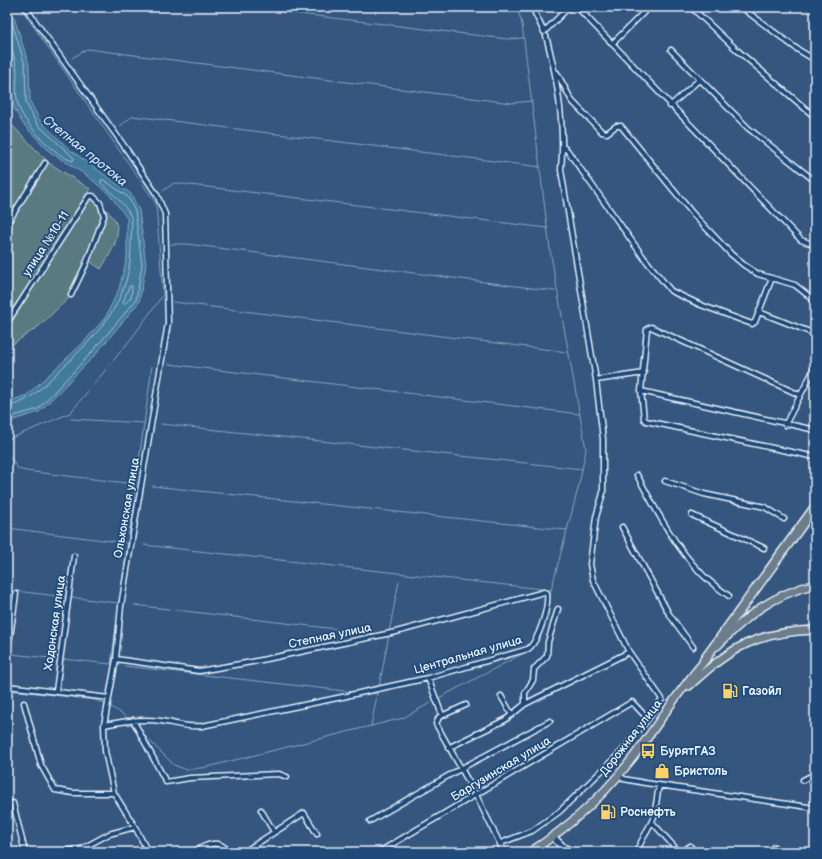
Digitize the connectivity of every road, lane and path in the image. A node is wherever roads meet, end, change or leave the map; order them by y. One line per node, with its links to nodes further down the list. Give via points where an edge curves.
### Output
1 (25, 7): 54 (street, Ольхонская улица, via 127,150 162,205 165,214 168,323 121,606)
2 (532, 7): 3 (street, via 544,32)
3 (569, 7)
4 (578, 7): 9 (street)
5 (590, 7): 9 (street)
6 (649, 7): 11 (street)
7 (691, 7): 17 (street)
8 (741, 7): 13 (street, via 797,50)
9 (584, 15): 11 (street)
10 (546, 36): 14 (street)
11 (612, 44): 16 (street)
12 (671, 50): 15 (street)
13 (815, 60)
14 (555, 69): 18 (street); 23 (street, via 572,101 602,132 607,133 616,126 621,126 693,214 731,254 758,274)
15 (699, 80): 16 (street); 20 (street, via 748,128)
16 (670, 106): 22 (street, via 801,240)
17 (815, 117)
18 (563, 147): 26 (street, via 671,292 752,324); 31 (street, via 561,170)
19 (45, 163): 21 (street)
20 (815, 181)
21 (7, 224)
22 (815, 245)
23 (772, 278): 25 (street, via 795,286); 26 (street)
24 (71, 295): 27 (street, улица №10-11, via 104,216 97,199 89,196)
25 (815, 301)
26 (759, 312): 28 (street)
27 (7, 323)
28 (815, 334)
29 (815, 367): 33 (street)
30 (644, 373): 31 (street); 32 (street); 33 (street, via 646,329 651,327)
31 (596, 380): 52 (street, via 604,439 603,493 596,517 590,564 593,580)
32 (641, 391): 34 (street); 36 (street, via 646,421)
33 (800, 395): 34 (street)
34 (785, 424): 35 (street)
35 (815, 430)
36 (815, 457)
37 (637, 476): 48 (street, via 691,561 701,574)
38 (665, 481): 41 (street, via 704,494 765,508)
39 (815, 507): 55 (highway)
40 (692, 515): 43 (street)
41 (784, 518)
42 (622, 527): 51 (street, via 669,614)
43 (764, 548)
44 (74, 556): 58 (street, Ходонская улица)
45 (815, 584): 55 (main road, Дорожная улица, via 774,599 757,609)
46 (544, 592): 54 (street, Степная улица, via 396,632 199,671); 56 (street, Центральная улица, via 547,594 540,633 533,646)
47 (16, 594): 53 (street)
48 (729, 596)
49 (558, 609): 63 (street, via 548,642 547,656 534,669 533,680 525,693)
50 (815, 630): 61 (main road, via 770,635 751,641 718,660)
51 (693, 647)
52 (629, 652): 63 (street); 67 (street, via 662,699)
53 (7, 658)
54 (116, 659): 60 (street, Ольхонская улица)
55 (704, 660): 61 (main road, Дорожная улица)
56 (428, 678): 65 (street); 68 (street, Центральная улица, via 191,727 161,721)
57 (7, 686): 58 (street)
58 (56, 691): 60 (street)
59 (501, 696): 66 (street)
60 (108, 698): 70 (street, Ольхонская улица)
61 (675, 699): 74 (main road, Дорожная улица)
62 (24, 703): 78 (street, via 42,766 55,790 73,793)
63 (525, 704): 66 (street)
64 (466, 705): 65 (street)
65 (442, 715): 71 (street, via 436,724)
66 (512, 715): 71 (street)
67 (648, 719): 79 (street, Баргузинская улица, via 632,702); 89 (street, via 621,752 559,812 532,831)
68 (133, 720): 70 (street, Центральная улица); 75 (street, via 166,782 190,778 279,774)
69 (550, 721): 72 (street)
70 (104, 724): 78 (street, Ольхонская улица, via 105,751)
71 (448, 748): 72 (street)
72 (460, 769): 79 (street); 83 (street)
73 (815, 774): 76 (street)
74 (619, 775): 77 (street, via 624,779); 88 (main road, Дорожная улица, via 576,819)
75 (287, 777)
76 (803, 780)
77 (659, 785): 81 (street); 84 (street)
78 (114, 793): 85 (street, Ольхонская улица)
79 (476, 795): 89 (street); 98 (street, Баргузинская улица)
80 (13, 803): 92 (street)
81 (815, 808)
82 (261, 810): 86 (street)
83 (370, 821)
84 (652, 822): 102 (street); 103 (street)
85 (135, 827): 91 (street, via 109,834); 94 (street, Ольхонская улица)
86 (274, 832): 87 (street, via 304,813); 97 (street)
87 (317, 834)
88 (553, 837): 100 (main road, Дорожная улица); 101 (street, via 564,848)
89 (501, 843): 99 (street)
90 (774, 847): 105 (street)
91 (80, 850): 93 (street)
92 (25, 852)
93 (61, 852)
94 (148, 852)
95 (192, 852): 96 (street, via 212,844 224,845)
96 (229, 852)
97 (244, 852)
98 (379, 852)
99 (504, 852)
100 (530, 852)
101 (574, 852)
102 (636, 852)
103 (681, 852): 104 (street, via 690,846)
104 (695, 852)
105 (768, 852)

